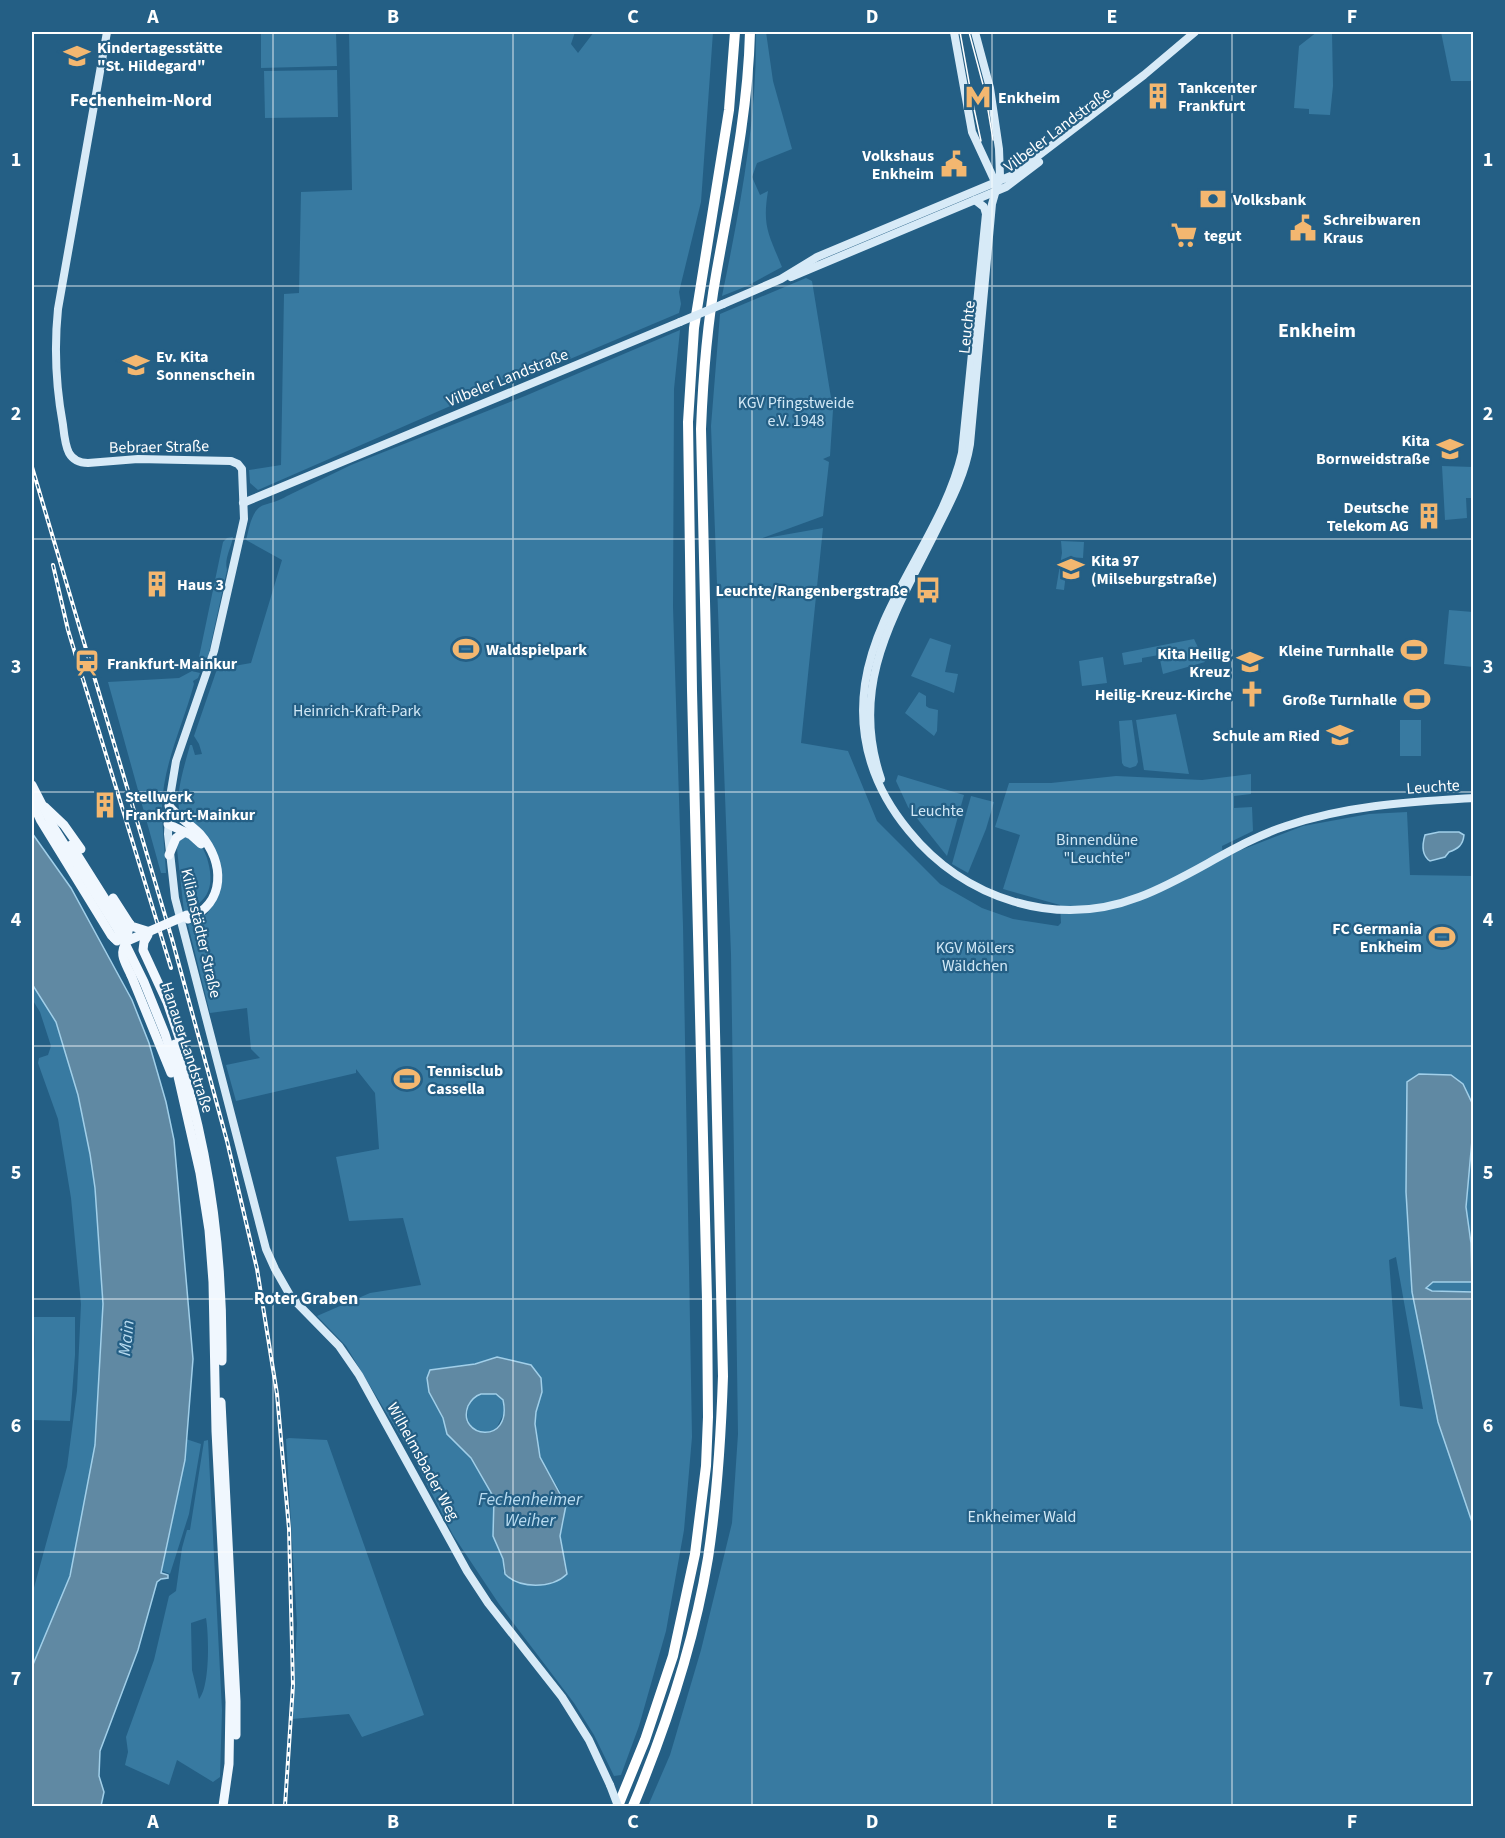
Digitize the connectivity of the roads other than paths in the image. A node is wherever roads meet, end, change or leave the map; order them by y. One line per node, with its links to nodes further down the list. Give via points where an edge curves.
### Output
1 (107, 32): 14 (street, Bebraer Straße, via 56,329 58,383 69,453 88,463 143,459 231,461 242,468)
2 (735, 32): 35 (highway, via 733,83 694,328 688,413 708,1300 706,1466 695,1554 673,1656)
3 (750, 32): 36 (highway, via 741,129 704,358 702,408 722,1354 719,1469 708,1560 686,1658)
4 (954, 32): 10 (street, via 969,120)
5 (975, 32): 8 (street, Leuchte, via 994,108)
6 (1195, 32): 9 (street, Vilbeler Landstraße)
7 (1202, 32): 10 (street, Vilbeler Landstraße, via 1185,49)
8 (1000, 165): 9 (street, via 1010,170); 10 (street, Leuchte)
9 (1021, 169): 10 (street, Vilbeler Landstraße)
10 (999, 186): 11 (street, Vilbeler Landstraße); 12 (street, Leuchte); 13 (street, Vilbeler Landstraße, via 818,257)
11 (975, 200): 12 (street, Leuchte, via 985,209); 13 (street, Vilbeler Landstraße)
12 (988, 223): 20 (street, Leuchte, via 959,466 877,639 867,673 872,744 885,794 911,834 936,859 980,890 1005,900 1061,910 1104,907 1139,897 1257,836 1311,818 1367,807)
13 (781, 279): 15 (street, Vilbeler Landstraße, bridge)
14 (243, 485): 15 (street); 16 (street)
15 (262, 495): 16 (street, Vilbeler Landstraße); 17 (street)
16 (243, 503): 17 (street); 18 (street, Kilianstädter Straße)
17 (244, 519): 18 (street, Kilianstädter Straße)
18 (234, 556): 22 (street, Kilianstädter Straße, via 215,646 181,745)
19 (32, 787): 21 (main road, Hanauer Landstraße); 28 (main road, via 35,808)
20 (1473, 798)
21 (42, 803): 26 (main road, via 64,825); 30 (main road, Hanauer Landstraße, via 112,919 140,974 168,1044); 31 (main road, Hanauer Landstraße, via 109,903 144,966 188,1083)
22 (169, 806): 23 (street, Kilianstädter Straße); 24 (main road)
23 (168, 824): 24 (main road); 25 (street, Kilianstädter Straße)
24 (188, 829): 25 (main road, via 176,838); 27 (main road, bridge, via 209,847 218,879 216,892 201,913)
25 (170, 855): 32 (street, Kilianstädter Straße, via 175,898)
26 (130, 924): 27 (main road, bridge); 28 (main road, bridge, via 127,935)
27 (147, 933): 29 (main road, bridge); 31 (main road, via 143,950 175,1024 198,1108)
28 (114, 938): 29 (main road, bridge)
29 (126, 942): 30 (main road, bridge, via 123,957)
30 (189, 1118): 33 (main road, Hanauer Landstraße, via 211,1253 216,1342 216,1431 230,1702 229,1764)
31 (198, 1126): 34 (main road, Hanauer Landstraße, via 215,1228 222,1332 222,1434 237,1701)
32 (265, 1246): 35 (street, Wilhelmsbader Weg, bridge, via 291,1297 339,1346 359,1375 477,1587 558,1692 589,1740)
33 (223, 1806)
34 (229, 1806)
35 (618, 1806)
36 (633, 1806)

